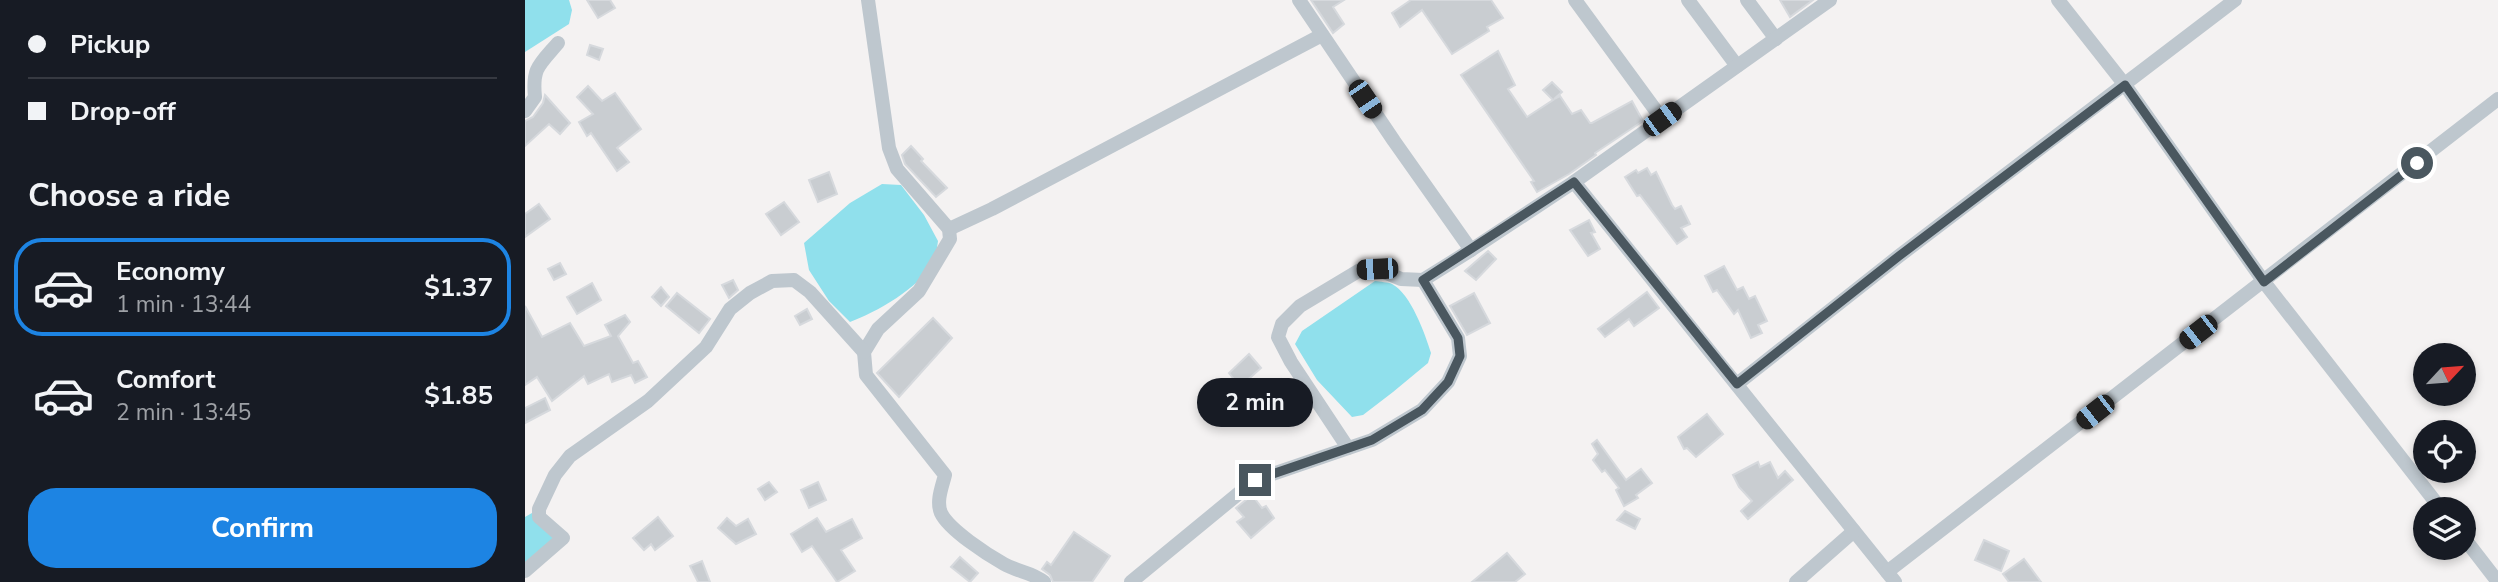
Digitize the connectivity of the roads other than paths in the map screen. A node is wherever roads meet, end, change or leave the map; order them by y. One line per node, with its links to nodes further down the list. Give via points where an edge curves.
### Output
1 (868, 0): 18 (street, via 889,148 897,169)
2 (1299, 0): 9 (street)
3 (1575, 0): 16 (street)
4 (1688, 0): 12 (street)
5 (1747, 0): 10 (street)
6 (1830, 0): 10 (street)
7 (2059, 0): 13 (street)
8 (2235, 0): 13 (street)
9 (1322, 35): 18 (street); 19 (street)
10 (1776, 39): 12 (street)
11 (558, 43): 15 (street, via 533,78 535,97)
12 (1737, 66): 16 (street)
13 (2125, 85): 21 (street); 23 (street)
14 (2498, 99): 21 (street)
15 (525, 111)
16 (1662, 119): 17 (street)
17 (1574, 182): 19 (street); 23 (street)
18 (949, 229): 22 (street, via 946,249 919,291 878,329)
19 (1471, 250): 20 (street)
20 (1423, 280): 24 (street, via 1458,338 1460,356 1448,382 1422,410 1372,440); 24 (street, via 1401,279 1377,269 1360,270 1300,306 1282,324 1278,337 1282,346)
21 (2264, 282): 25 (street); 29 (street)
22 (864, 352): 28 (street, via 794,280 772,281 750,293 730,309 706,347 648,401 570,456 539,509 539,517 563,538); 30 (street, via 866,375 945,475 941,513 956,530 1006,565)
23 (1737, 384): 26 (street)
24 (1347, 448): 31 (street, via 1255,480)
25 (2432, 497)
26 (1854, 531): 29 (street); 32 (street)
27 (2476, 554): 33 (street)
28 (525, 571)
29 (1891, 577)
30 (1044, 582)
31 (1131, 582)
32 (1796, 582)
33 (2498, 582)

